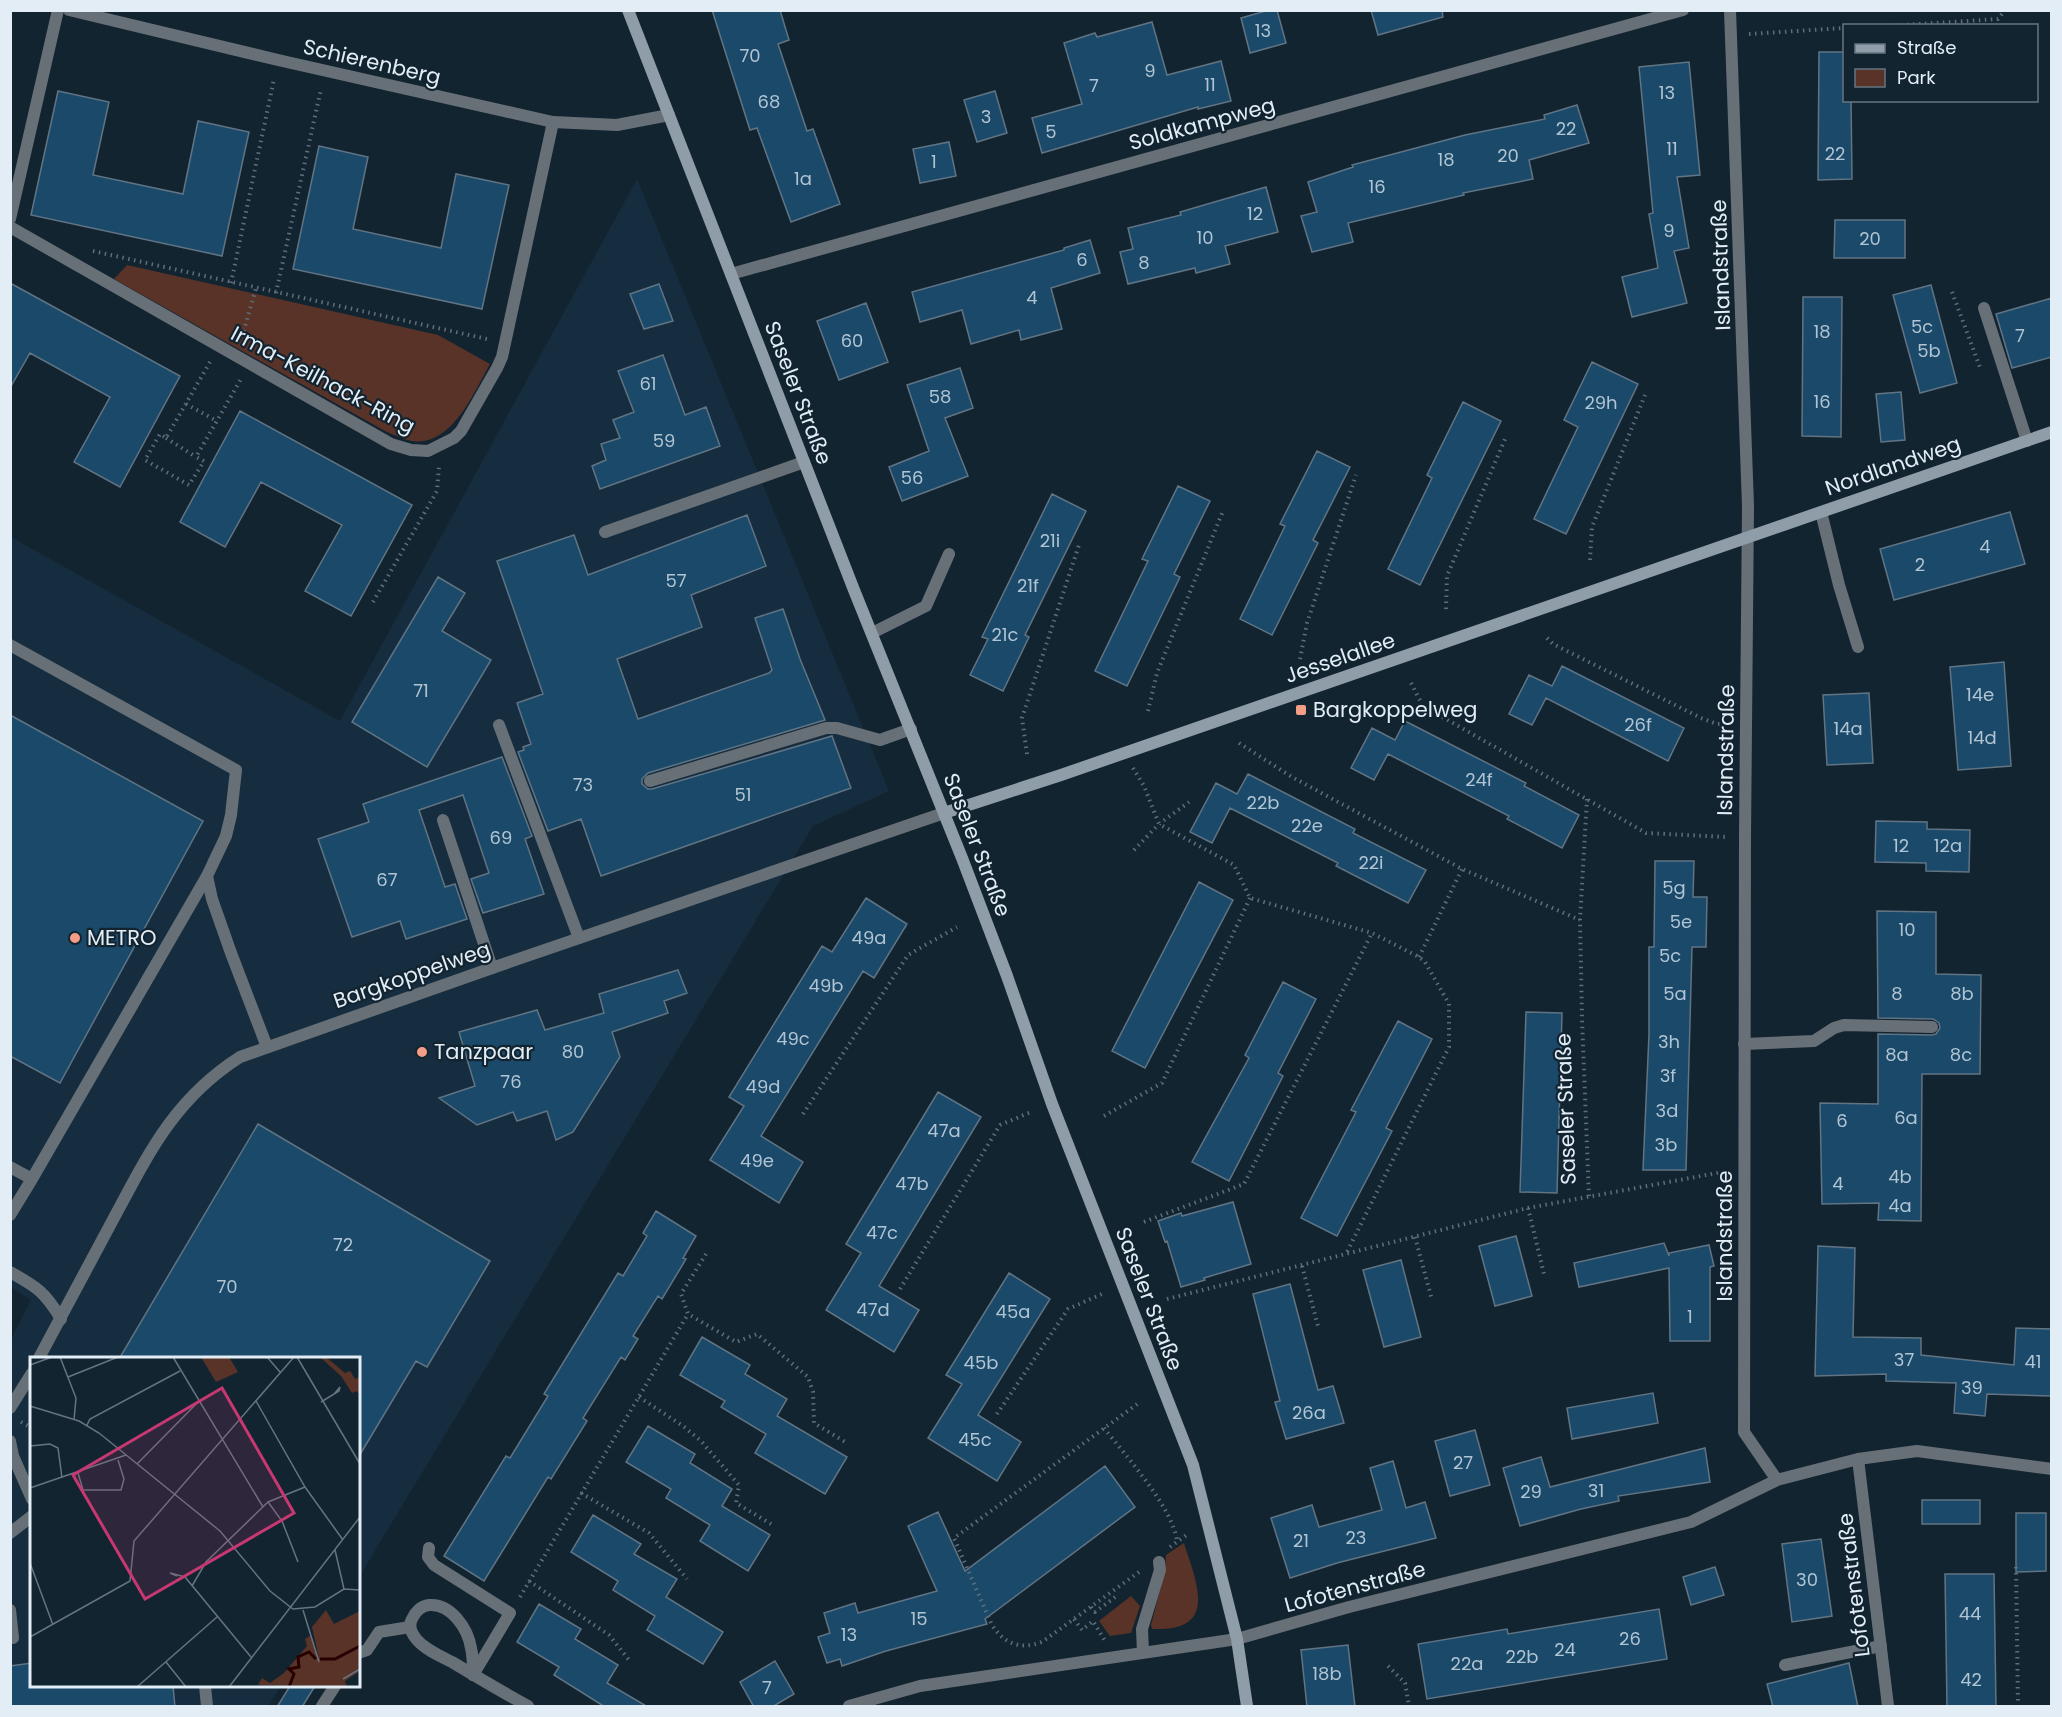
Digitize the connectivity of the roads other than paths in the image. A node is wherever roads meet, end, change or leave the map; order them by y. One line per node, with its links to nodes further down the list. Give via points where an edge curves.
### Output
1 (58, 10): 8 (street)
2 (69, 10): 7 (street, Schierenberg)
3 (628, 10): 6 (street, Saseler Straße)
4 (1683, 10): 10 (street, Soldkampweg)
5 (1730, 10): 17 (street, Islandstraße)
6 (669, 115): 7 (street, Schierenberg, via 617,125); 10 (street, Saseler Straße)
7 (553, 122): 9 (street, Irma-Keilhack-Ring, via 497,368 461,431 437,448 420,452 391,444)
8 (10, 219)
9 (10, 226)
10 (731, 274): 14 (street, Saseler Straße)
11 (1984, 308): 13 (street)
12 (2052, 432): 13 (street, Nordlandweg)
13 (2027, 441): 15 (street, Nordlandweg)
14 (804, 462): 16 (street); 19 (street, Saseler Straße)
15 (1821, 512): 17 (street, Nordlandweg); 21 (street)
16 (605, 532)
17 (1748, 537): 25 (street, Jesselallee); 31 (street, Islandstraße)
18 (949, 554): 19 (street, via 926,606)
19 (872, 633): 23 (street, Saseler Straße)
20 (10, 645): 27 (street, via 236,770 226,836)
21 (1858, 647)
22 (499, 725): 28 (street)
23 (911, 729): 24 (street, via 880,740 826,728); 25 (street, Saseler Straße)
24 (650, 781)
25 (944, 813): 28 (street, Bargkoppelweg); 53 (street, Saseler Straße, via 1193,1465)
26 (443, 820): 29 (street)
27 (207, 876): 32 (street); 34 (street)
28 (579, 938): 29 (street, Bargkoppelweg)
29 (492, 968): 32 (street, Bargkoppelweg)
30 (1932, 1027): 31 (street, via 1845,1025 1814,1041)
31 (1744, 1044): 44 (street, Islandstraße, via 1744,1432)
32 (267, 1047): 37 (street, Bargkoppelweg, via 215,1072 168,1124)
33 (10, 1167): 34 (street)
34 (32, 1179): 35 (street)
35 (10, 1215)
36 (10, 1272): 37 (street, via 49,1298)
37 (61, 1318): 38 (street, Bargkoppelweg)
38 (40, 1357)
39 (30, 1376): 40 (street)
40 (10, 1408)
41 (10, 1440): 45 (street)
42 (1858, 1459): 43 (street, Lofotenstraße, via 1917,1452); 44 (street, Lofotenstraße); 54 (street, Lofotenstraße)
43 (2052, 1469)
44 (1777, 1480): 53 (street, Lofotenstraße, via 1691,1522 1349,1607)
45 (30, 1494)
46 (30, 1518): 47 (street)
47 (10, 1533)
48 (429, 1548): 58 (street, via 428,1557 434,1565 510,1613)
49 (1159, 1562): 56 (street, via 1142,1629)
50 (10, 1610): 52 (street)
51 (410, 1627): 55 (street, via 379,1632 367,1650); 58 (street, via 423,1646); 58 (street, via 415,1613 425,1606 436,1605 450,1612 467,1633)
52 (13, 1638)
53 (1237, 1639): 56 (street, Lofotenstraße); 65 (street, Saseler Straße)
54 (1881, 1646): 57 (street); 66 (street, Lofotenstraße)
55 (360, 1652)
56 (1143, 1652): 61 (street, Lofotenstraße, via 920,1686)
57 (1785, 1665)
58 (473, 1675): 64 (street)
59 (205, 1687): 62 (street)
60 (333, 1687): 63 (street)
61 (852, 1706)
62 (207, 1707)
63 (322, 1707)
64 (528, 1707)
65 (1247, 1707)
66 (1888, 1707)

